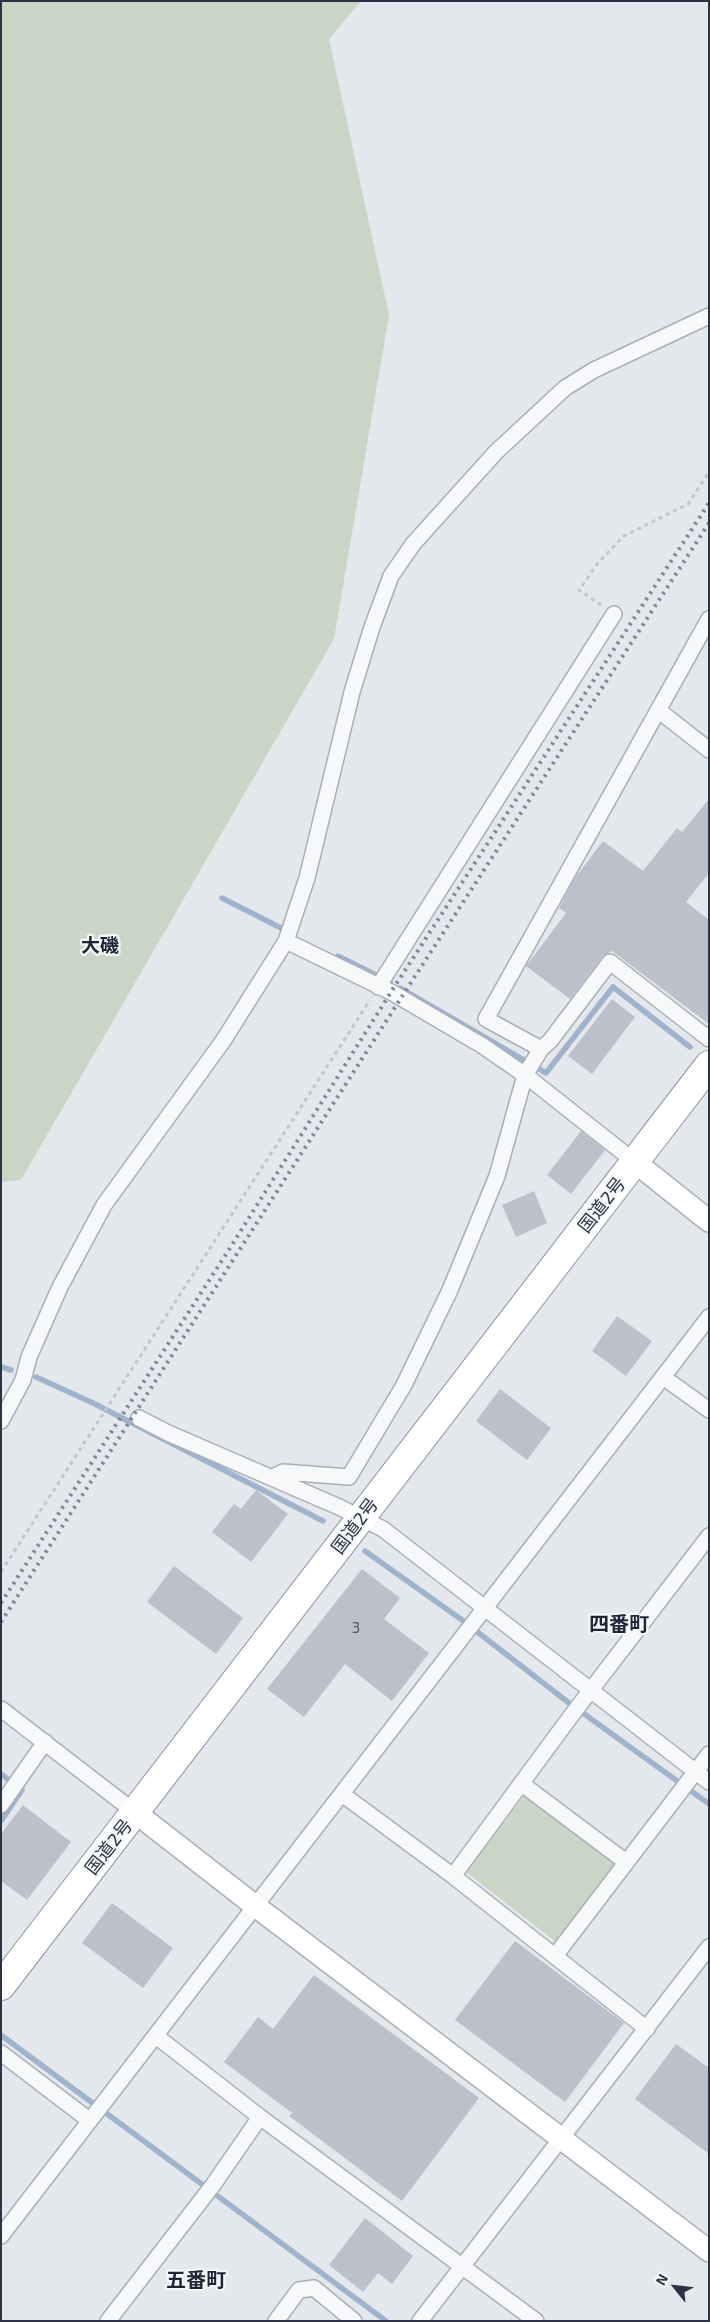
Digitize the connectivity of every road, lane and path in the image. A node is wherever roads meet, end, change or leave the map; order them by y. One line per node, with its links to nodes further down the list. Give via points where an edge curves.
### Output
1 (709, 316): 7 (street, via 594,370 565,388 496,452 412,544 391,576 372,627 352,692 307,878)
2 (709, 472): 3 (path, via 688,504 624,536 598,563 579,590)
3 (614, 614): 8 (street)
4 (709, 619): 5 (street)
5 (658, 710): 6 (street); 10 (street, via 486,1019)
6 (709, 750)
7 (286, 942): 8 (street); 18 (street, via 223,1041 104,1205 60,1287 29,1357 23,1380)
8 (382, 981): 10 (street, via 483,1046); 22 (path)
9 (709, 1039): 10 (street, via 610,962)
10 (532, 1063): 12 (street); 19 (street, via 497,1176 450,1290 404,1385 349,1477 283,1472)
11 (709, 1065): 12 (highway, 国道2号)
12 (635, 1162): 13 (street); 20 (highway, 国道2号)
13 (709, 1221)
14 (709, 1317): 15 (street)
15 (663, 1376): 16 (street); 23 (street)
16 (709, 1410)
17 (139, 1418): 19 (street)
18 (1, 1421)
19 (273, 1477): 20 (street)
20 (361, 1518): 23 (street, via 383,1529); 33 (highway, 国道2号)
21 (709, 1536): 24 (street)
22 (1, 1572)
23 (482, 1611): 24 (street); 31 (street)
24 (586, 1696): 28 (street); 30 (street)
25 (1, 1709): 26 (street)
26 (45, 1742): 32 (street); 33 (street)
27 (709, 1754): 28 (street)
28 (688, 1781): 29 (street); 34 (street)
29 (709, 1782)
30 (522, 1784): 34 (street); 35 (street)
31 (342, 1794): 35 (street); 36 (street)
32 (1, 1805)
33 (136, 1813): 36 (street); 39 (highway, 国道2号)
34 (626, 1862): 38 (street)
35 (453, 1876): 38 (street)
36 (254, 1905): 41 (street); 45 (street)
37 (709, 1947): 40 (street)
38 (555, 1956): 40 (street)
39 (1, 1986)
40 (646, 2029): 45 (street)
41 (156, 2036): 43 (street); 44 (street)
42 (1, 2053): 43 (street)
43 (97, 2111): 46 (street)
44 (260, 2117): 48 (street); 49 (street, via 209,2190)
45 (562, 2138): 47 (street); 48 (street)
46 (1, 2236)
47 (709, 2251)
48 (462, 2265): 52 (street); 53 (street)
49 (108, 2321)
50 (276, 2321): 51 (street, via 299,2290 314,2288)
51 (354, 2321)
52 (420, 2321)
53 (536, 2321)

